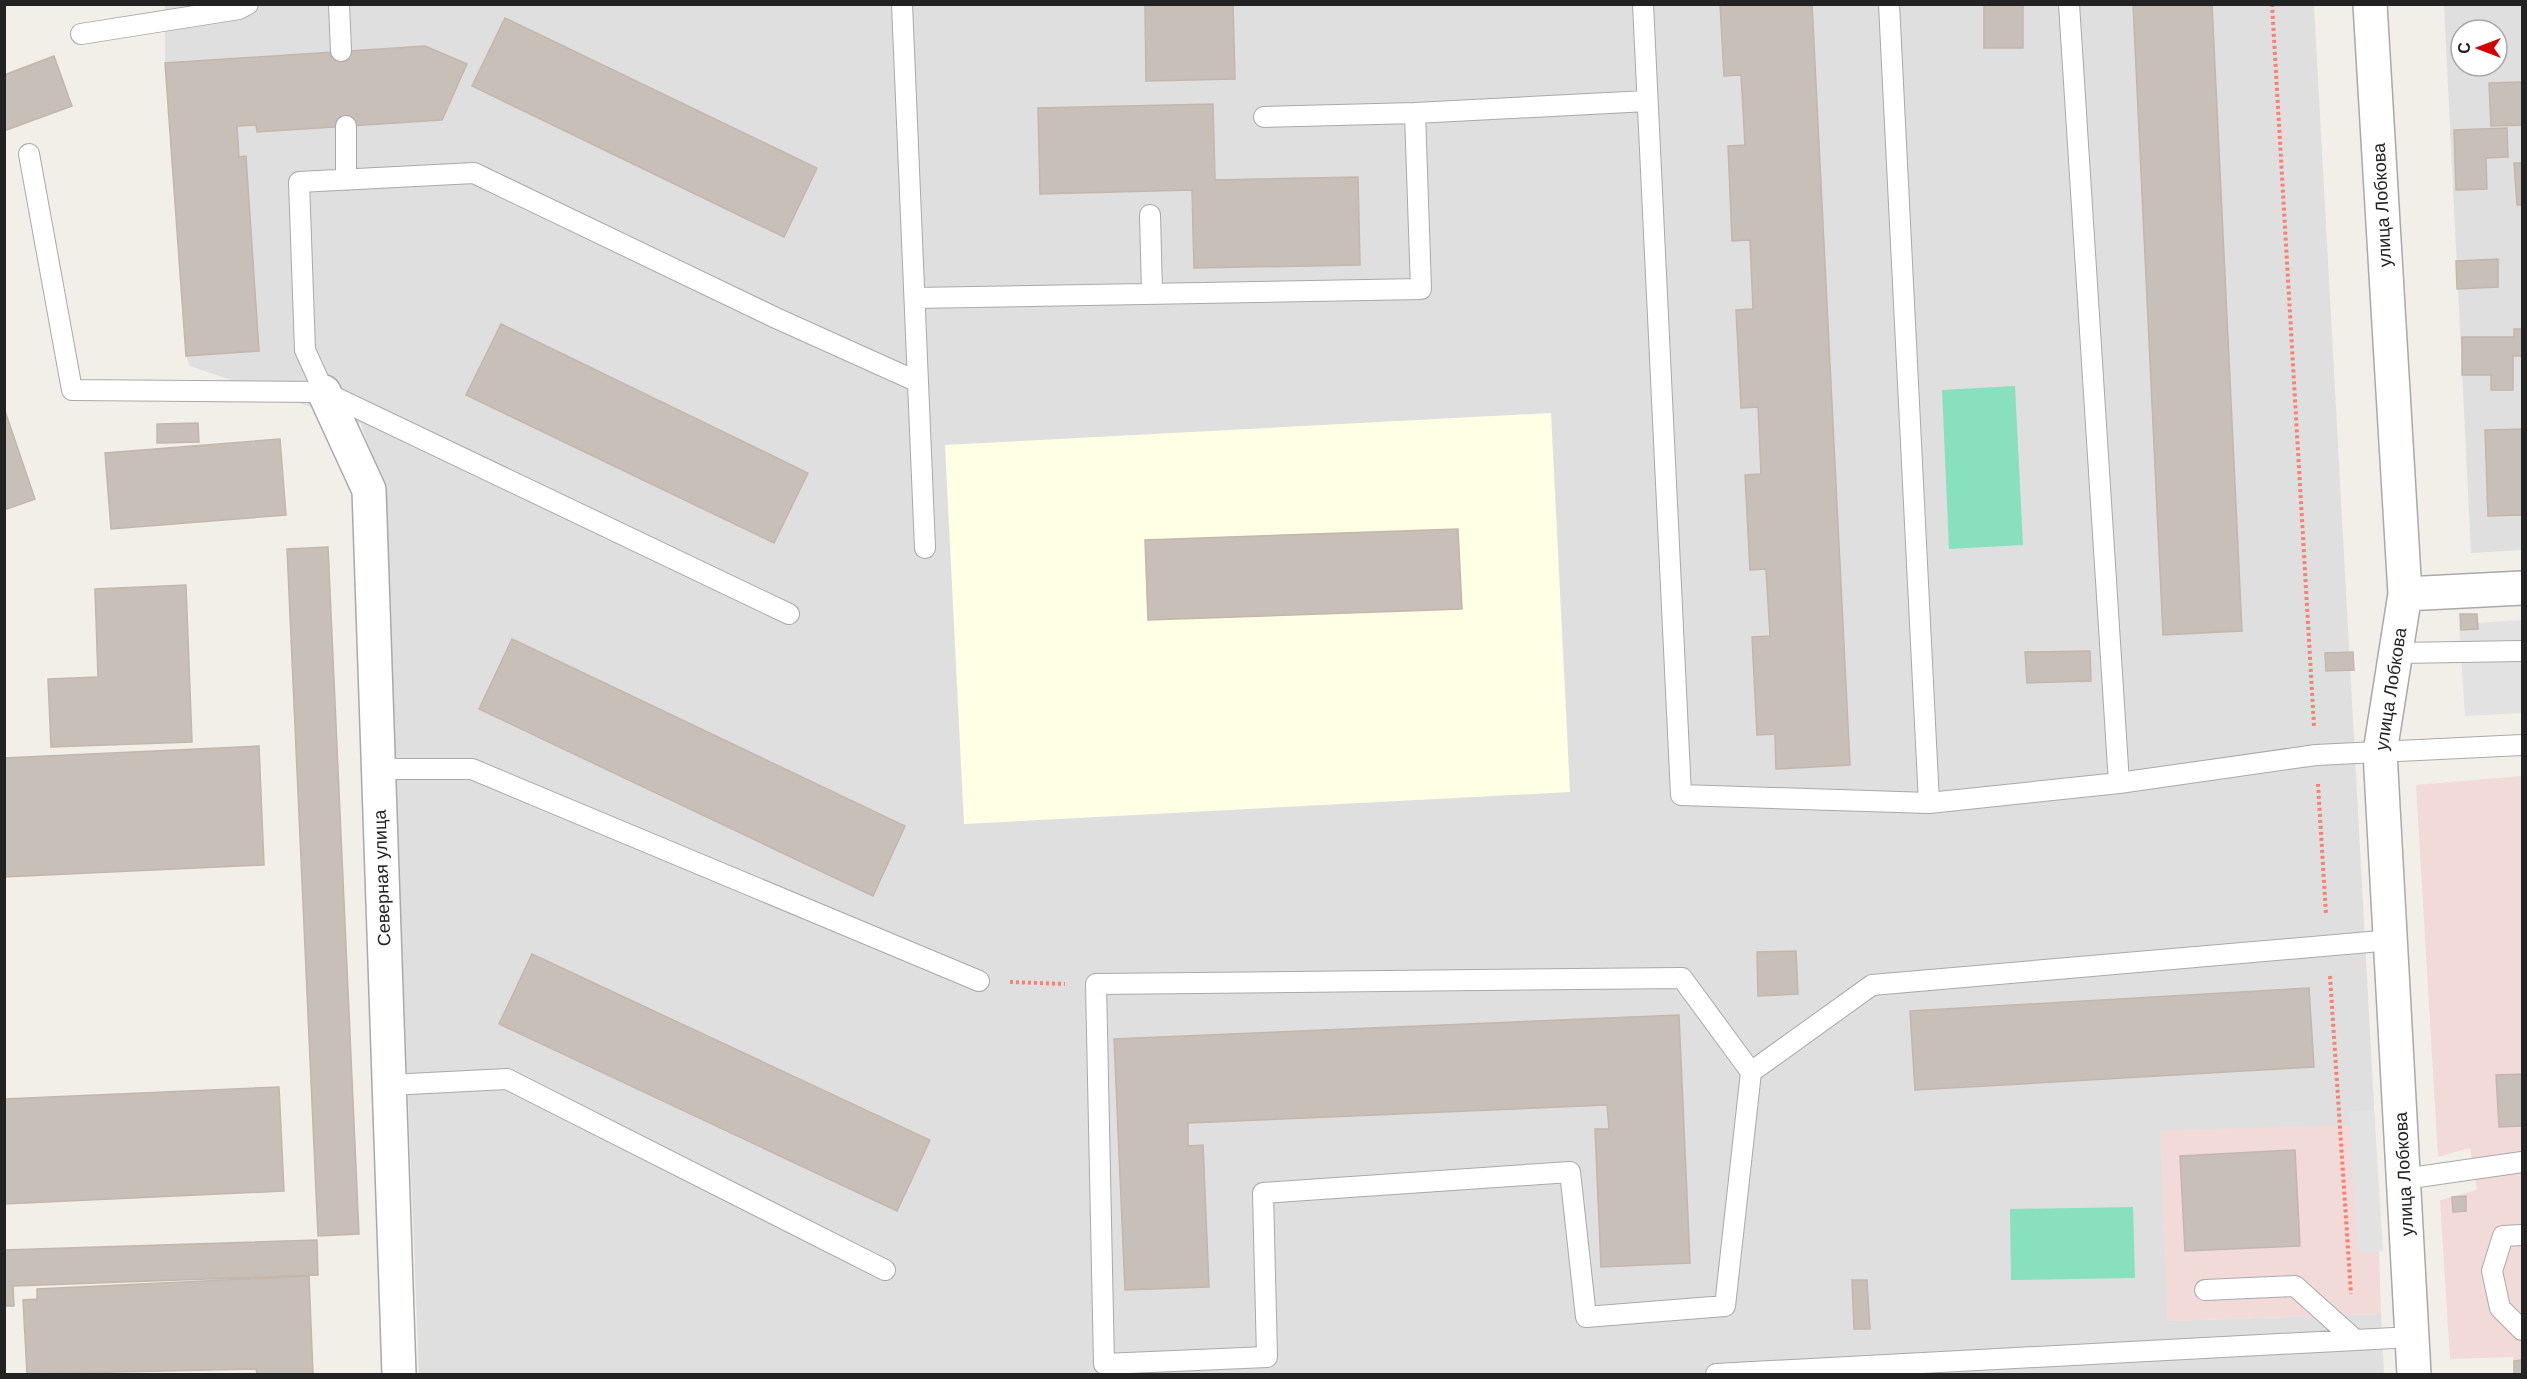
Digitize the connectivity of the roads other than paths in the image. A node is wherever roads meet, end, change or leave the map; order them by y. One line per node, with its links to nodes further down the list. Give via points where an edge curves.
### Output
1 (248, 4): 8 (lane, via 240,9)
2 (339, 4): 9 (lane)
3 (902, 4): 18 (lane)
4 (1643, 4): 10 (lane)
5 (1888, 4): 31 (lane)
6 (2069, 4): 30 (lane)
7 (2370, 4): 23 (street, улица Лобкова)
8 (81, 34)
9 (341, 51)
10 (1647, 101): 11 (lane); 31 (lane, via 1681,795)
11 (1415, 113): 12 (lane); 17 (lane, via 1421,289)
12 (1264, 117)
13 (346, 126): 15 (lane)
14 (29, 154): 20 (lane, via 72,390)
15 (346, 180): 19 (lane, via 474,173); 20 (lane, via 299,182 305,350)
16 (1150, 216): 17 (lane)
17 (1152, 292): 18 (lane)
18 (915, 298): 19 (lane)
19 (918, 382): 21 (lane)
20 (324, 392): 24 (lane); 29 (street, Северная улица, via 369,489)
21 (925, 548)
22 (2523, 588): 23 (street)
23 (2405, 594): 26 (street, улица Лобкова)
24 (789, 614)
25 (2523, 651): 26 (lane)
26 (2398, 653): 28 (street, улица Лобкова)
27 (2523, 745): 28 (lane)
28 (2380, 752): 30 (lane, via 2316,755); 32 (street, улица Лобкова)
29 (378, 769): 33 (lane, via 472,769); 35 (street, Северная улица)
30 (2119, 783): 31 (lane)
31 (1929, 803)
32 (2392, 940): 34 (lane, via 1872,985); 37 (street, улица Лобкова)
33 (979, 981)
34 (1751, 1072): 34 (lane, via 1725,1306 1586,1317 1569,1172 1263,1192 1267,1357 1104,1364 1096,984 1682,978)
35 (389, 1085): 39 (lane, via 507,1079); 44 (street, Северная улица)
36 (2523, 1162): 37 (lane)
37 (2404, 1179): 42 (street, улица Лобкова)
38 (2523, 1235): 41 (lane, via 2503,1236 2492,1271 2500,1308)
39 (885, 1270)
40 (2205, 1290): 43 (lane, via 2295,1286)
41 (2523, 1330)
42 (2412, 1337): 43 (lane); 46 (street, улица Лобкова)
43 (2353, 1338): 45 (lane)
44 (399, 1374)
45 (1716, 1374)
46 (2414, 1374)

